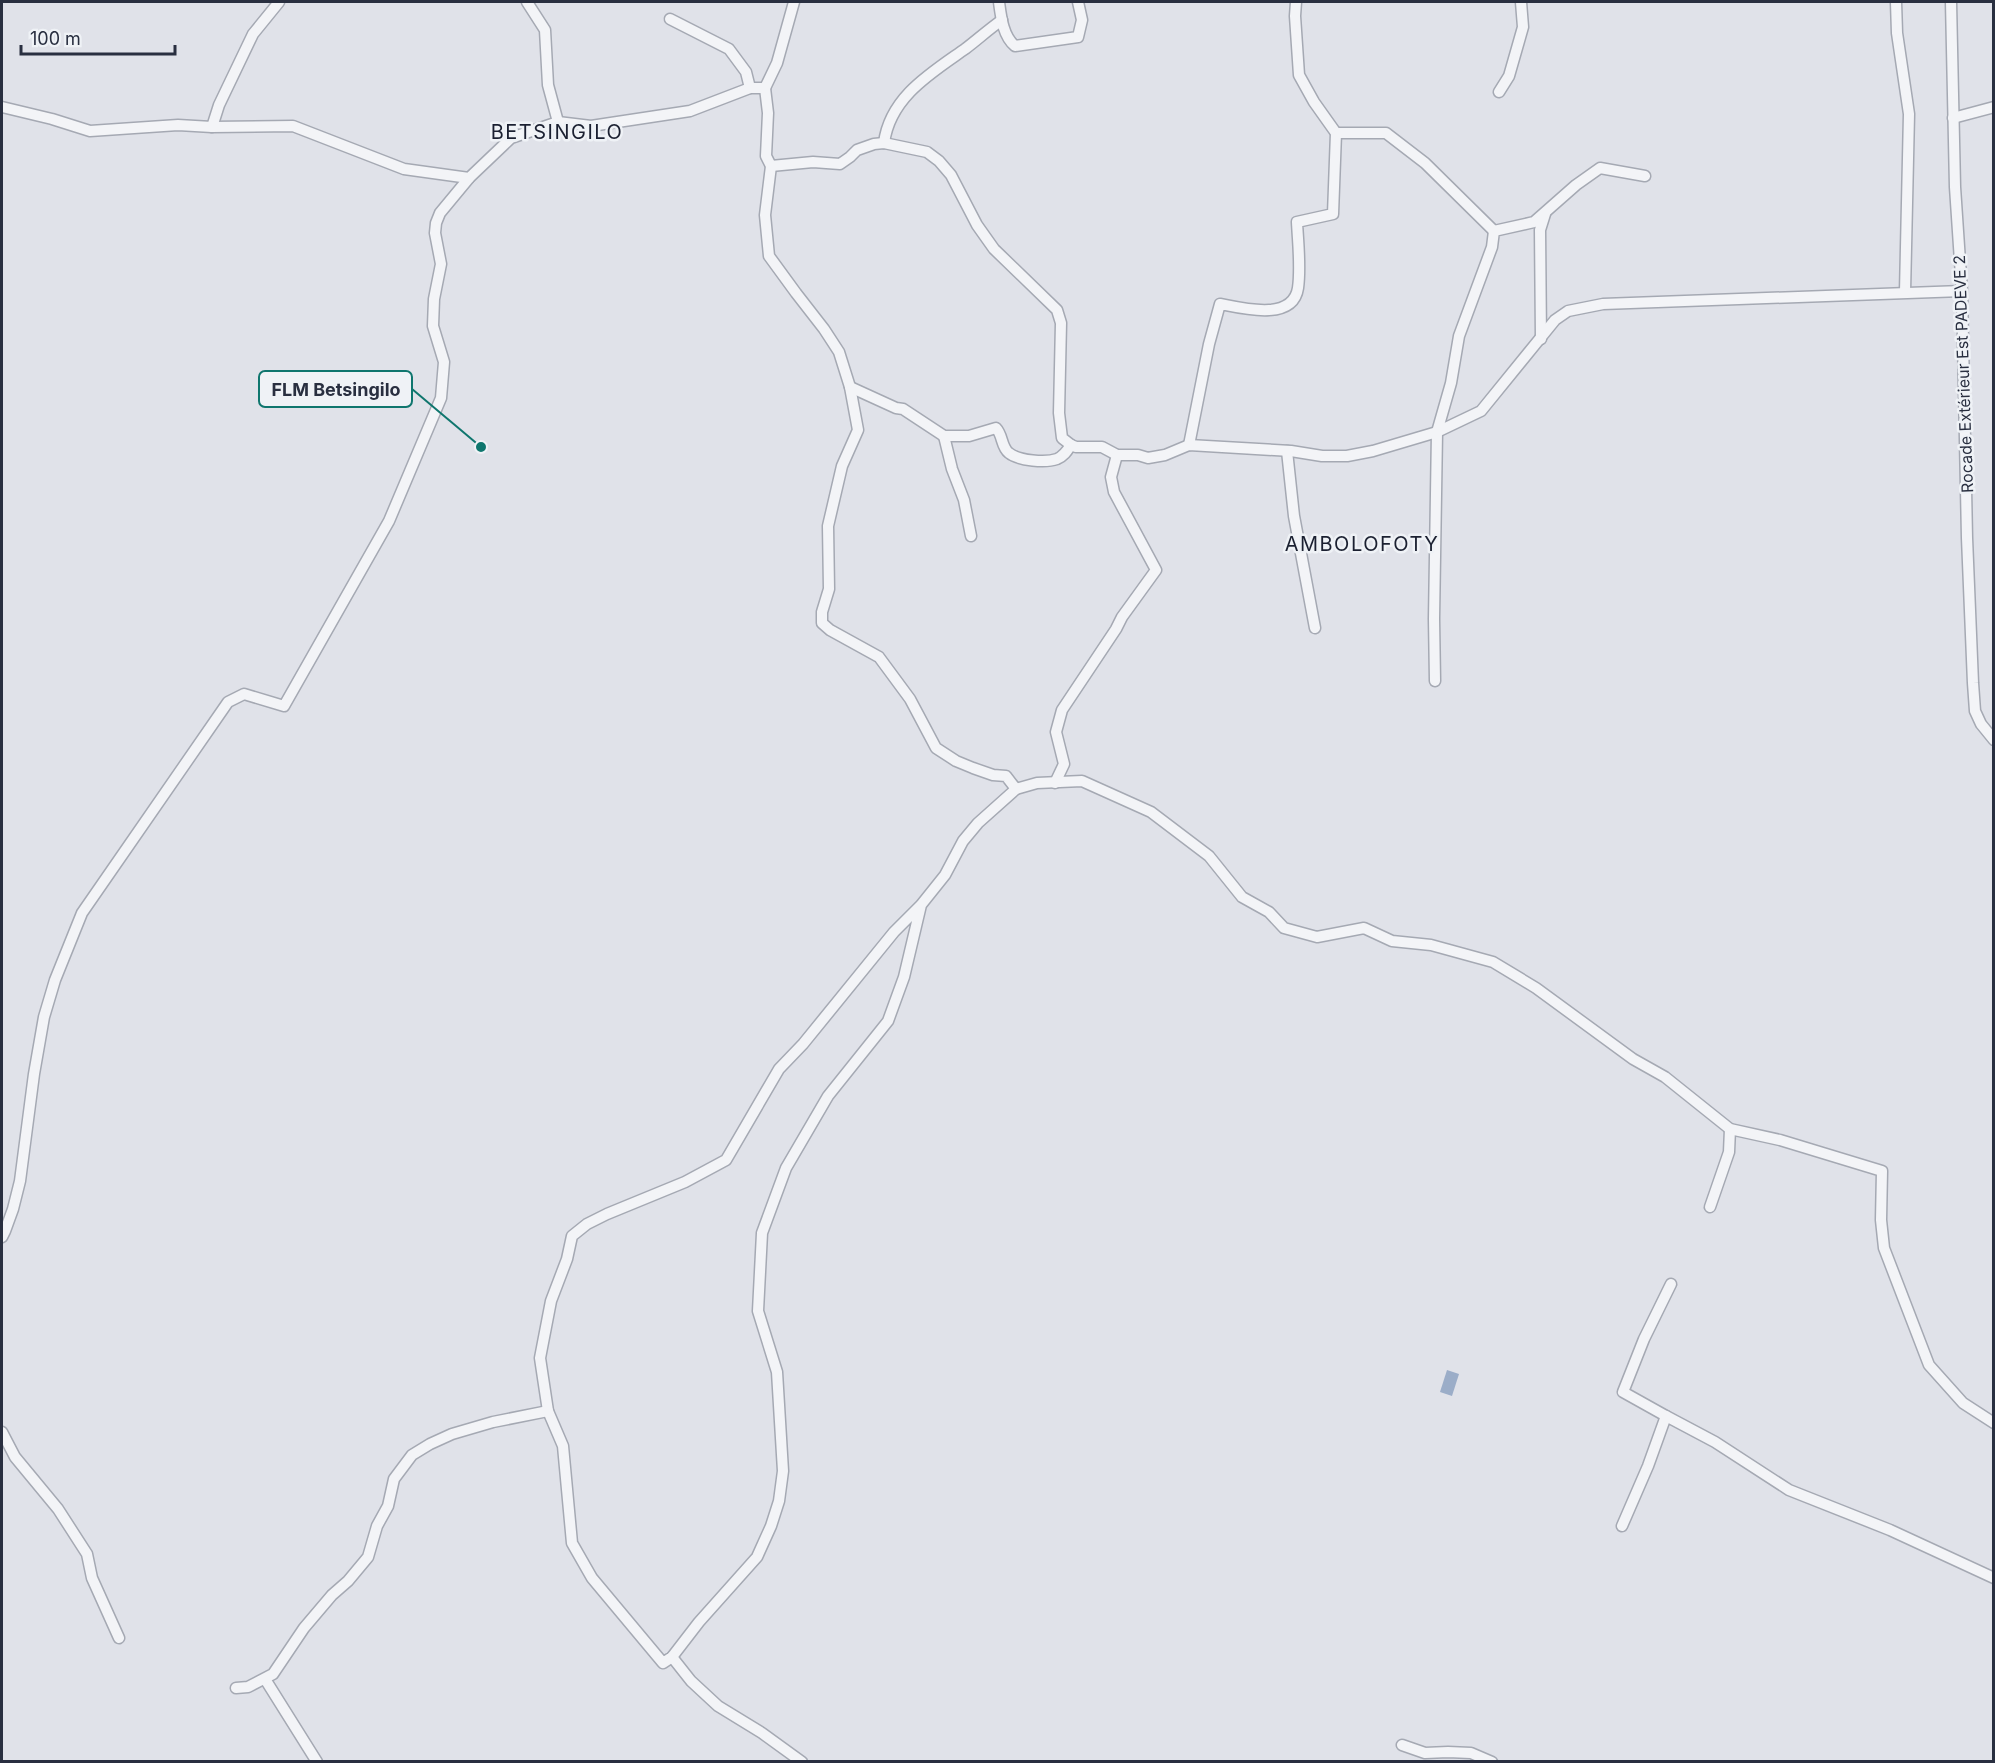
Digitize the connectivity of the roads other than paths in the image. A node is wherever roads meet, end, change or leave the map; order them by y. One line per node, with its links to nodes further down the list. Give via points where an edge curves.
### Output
1 (279, 2): 19 (street, via 253,34)
2 (527, 2): 18 (street, via 545,30 548,85)
3 (794, 2): 13 (street, via 777,63)
4 (999, 2): 11 (street)
5 (1078, 2): 11 (street, via 1082,20 1078,37 1015,46 1009,41)
6 (1296, 2): 20 (street, via 1299,75)
7 (1521, 2): 14 (street, via 1523,27 1509,76)
8 (1896, 2): 28 (street, via 1909,114)
9 (1951, 2): 17 (street, Rocade Extérieur Est PADEVE 2)
10 (670, 19): 12 (street, via 729,49 746,72)
11 (1002, 20): 21 (street, via 911,89 892,116)
12 (750, 88): 13 (street); 18 (street, via 690,111 591,126)
13 (765, 88): 22 (street, via 766,156)
14 (1499, 92)
15 (1994, 106): 17 (street)
16 (2, 107): 19 (street, via 90,131 178,125)
17 (1953, 118): 27 (street, Rocade Extérieur Est PADEVE 2)
18 (558, 122): 24 (street, via 512,138)
19 (212, 127): 24 (street, via 293,126 404,169)
20 (1336, 133): 26 (street, via 1386,133 1425,163); 34 (street, via 1333,214 1298,222 1298,290 1282,308 1255,311 1220,304)
21 (884, 143): 22 (street, via 856,150 840,164); 33 (street, via 927,152 939,161 994,249 1056,310 1061,323 1059,413 1062,438)
22 (771, 166): 30 (street, via 765,215 769,256 839,352)
23 (1645, 176): 25 (street, via 1600,168)
24 (469, 178): 46 (street, via 436,223 441,264 434,299 434,326 444,362 441,398 389,521 284,706 244,694 228,702 82,913 44,1017 20,1181)
25 (1545, 214): 26 (street, via 1534,222); 29 (street, via 1540,230)
26 (1494, 231): 31 (street, via 1492,247 1459,336)
27 (1962, 291): 28 (street); 40 (street, Rocade Extérieur Est PADEVE 2, via 1973,683 1976,711)
28 (1905, 292): 29 (street, via 1603,304 1568,311 1555,320)
29 (1541, 339): 31 (street, via 1481,411)
30 (850, 387): 32 (street, via 903,409); 42 (street, via 858,430 842,466 828,526 829,588 822,623 879,657 910,699 936,748 973,768 1005,776)
31 (1437, 432): 35 (street, via 1347,456); 39 (street)
32 (944, 436): 33 (street, via 969,436 996,428 1009,453 1047,461 1058,459); 37 (street)
33 (1071, 445): 36 (street, via 1102,447)
34 (1189, 445): 35 (street); 36 (street, via 1148,458)
35 (1287, 451): 38 (street, via 1294,516)
36 (1117, 455): 41 (street, via 1111,477 1114,492 1156,570 1062,710 1056,732 1064,764)
37 (971, 536)
38 (1315, 628)
39 (1435, 681)
40 (1994, 740)
41 (1055, 783): 42 (street); 44 (street, via 1082,782 1151,813 1209,856 1242,897 1269,912 1284,928 1317,937 1364,928 1392,941 1431,945 1493,962 1665,1077)
42 (1016, 789): 43 (street, via 963,841 945,875)
43 (921, 905): 48 (street, via 778,1069 726,1160 685,1182 607,1214 572,1236 542,1337 540,1358); 55 (street, via 904,977 888,1021 828,1096 786,1168 762,1233 758,1311 777,1372 783,1471 774,1518 757,1557)
44 (1730, 1129): 45 (street, via 1729,1152); 50 (street, via 1882,1171 1884,1248 1929,1365 1963,1403)
45 (1710, 1207)
46 (2, 1237)
47 (1671, 1284): 49 (street, via 1623,1392)
48 (548, 1411): 55 (street, via 563,1446 572,1543 592,1578 663,1663); 56 (street, via 452,1434 412,1455 394,1479 368,1557 304,1628 282,1663)
49 (1666, 1416): 52 (street); 53 (street, via 1789,1490 1890,1530)
50 (1994, 1424)
51 (2, 1432): 54 (street, via 15,1457 63,1516 87,1554 92,1578)
52 (1622, 1526)
53 (1994, 1578)
54 (119, 1638)
55 (672, 1657): 60 (street, via 718,1706)
56 (265, 1679): 57 (street); 59 (street)
57 (236, 1688)
58 (1402, 1745): 61 (street, via 1425,1753 1470,1754)
59 (317, 1761)
60 (802, 1761)
61 (1492, 1761)

